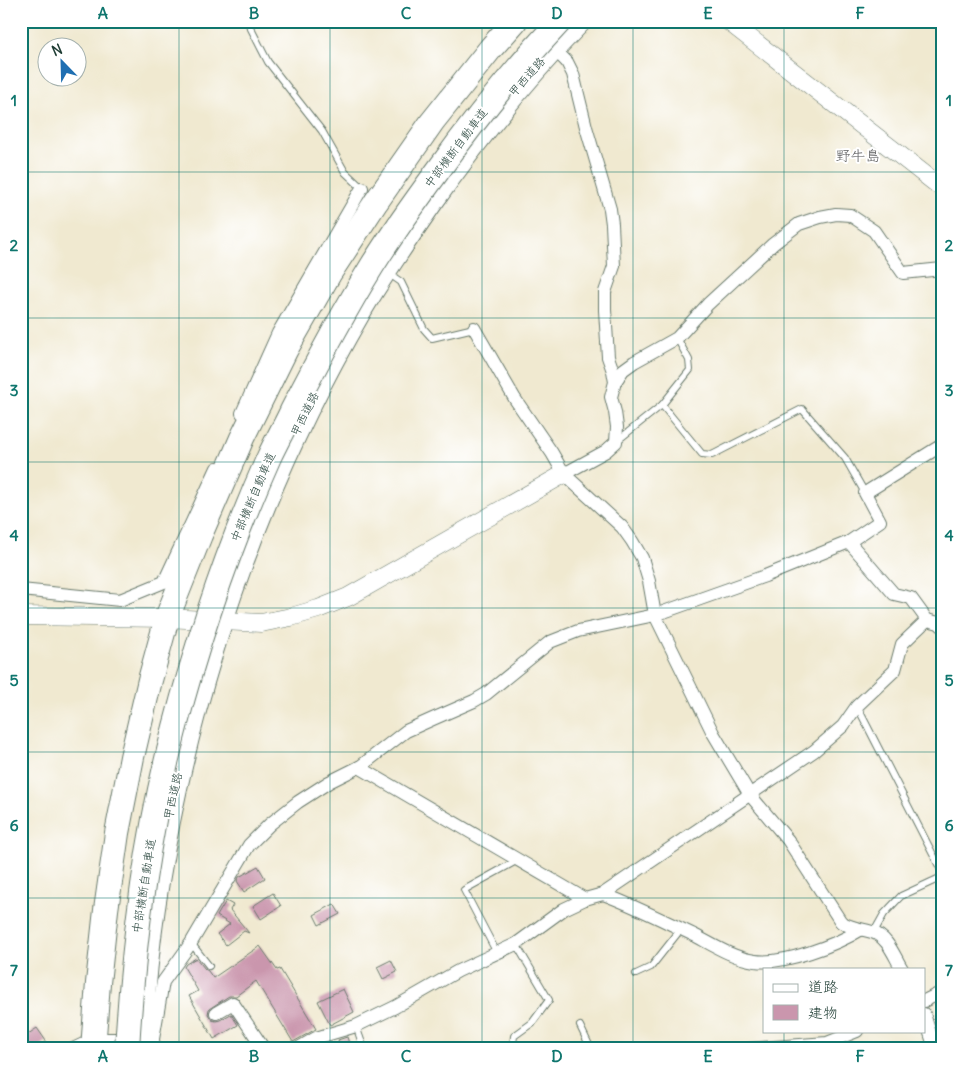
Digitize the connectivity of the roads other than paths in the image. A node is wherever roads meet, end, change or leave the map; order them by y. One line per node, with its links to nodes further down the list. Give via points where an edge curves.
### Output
1 (247, 21): 10 (lane, via 268,62 322,131 346,172)
2 (515, 21): 10 (highway)
3 (560, 21): 53 (highway, 中部横断自動車道, bridge, via 458,142 374,264 302,392 243,520 217,588 174,727 159,796 146,865 129,1005)
4 (579, 21): 8 (highway, 甲西道路)
5 (728, 21): 9 (street)
6 (934, 21): 7 (lane)
7 (942, 27)
8 (553, 48): 12 (highway, 甲西道路, via 459,161); 15 (street, via 567,62 573,74 610,209 614,266 606,292 605,310 608,357)
9 (942, 188)
10 (369, 195): 22 (street, via 278,333 164,582 120,600); 25 (highway, via 242,438)
11 (942, 269): 14 (street, via 903,272 874,231 860,221 850,215 820,217 799,224 773,244 708,304)
12 (384, 271): 13 (lane, via 401,282 424,329 432,338); 27 (highway, 甲西道路, via 319,384 283,458 249,539)
13 (474, 328): 19 (street)
14 (677, 338): 15 (street, via 634,362); 16 (lane, via 689,360 690,370)
15 (615, 382): 17 (street, via 611,397 617,427)
16 (662, 405): 17 (lane); 20 (lane, via 702,454 712,455 802,408 845,458)
17 (616, 442): 19 (street)
18 (942, 445): 20 (street)
19 (564, 474): 23 (street, via 622,527 632,541 642,558); 27 (street, via 348,597 318,610 261,623)
20 (865, 493): 21 (street, via 880,521)
21 (849, 542): 23 (street); 26 (street, via 894,594 911,598)
22 (21, 590)
23 (655, 615): 30 (street, via 578,631 550,642 474,702 406,731); 31 (street, via 712,733)
24 (21, 616): 25 (street)
25 (167, 618): 27 (street); 54 (highway, via 132,757)
26 (927, 620): 28 (street, via 939,622); 29 (street, via 902,644 895,670)
27 (220, 621): 53 (highway, 甲西道路, via 184,748 163,841 148,938)
28 (942, 626)
29 (857, 706): 31 (street, via 843,726 814,751); 33 (lane)
30 (359, 767): 32 (street); 40 (street, via 298,802 250,845)
31 (750, 795): 35 (street); 38 (street, via 788,840 841,922)
32 (518, 860): 36 (street); 42 (lane, via 464,890)
33 (942, 872)
34 (942, 876): 39 (lane, via 901,896 884,914)
35 (603, 894): 36 (street); 37 (street)
36 (585, 899): 41 (street, via 564,909)
37 (681, 929): 38 (street, via 754,961 770,961 814,950); 45 (lane, via 651,967)
38 (860, 930): 39 (street)
39 (874, 932): 44 (street, via 886,941)
40 (192, 943): 43 (lane); 53 (street, via 163,982)
41 (516, 944): 42 (street); 58 (lane, via 548,1000 532,1023 514,1036)
42 (497, 953): 50 (street)
43 (209, 966)
44 (901, 968)
45 (636, 974)
46 (942, 992): 47 (street)
47 (926, 999)
48 (216, 1013): 55 (street, via 232,1003)
49 (926, 1020): 61 (street)
50 (356, 1026): 56 (street, via 316,1038); 57 (lane)
51 (580, 1026): 59 (lane)
52 (854, 1032): 60 (street, via 827,1043)
53 (143, 1045): 54 (street)
54 (87, 1046)
55 (264, 1049)
56 (297, 1049)
57 (364, 1049)
58 (510, 1049)
59 (590, 1049)
60 (747, 1049)
61 (935, 1049)

